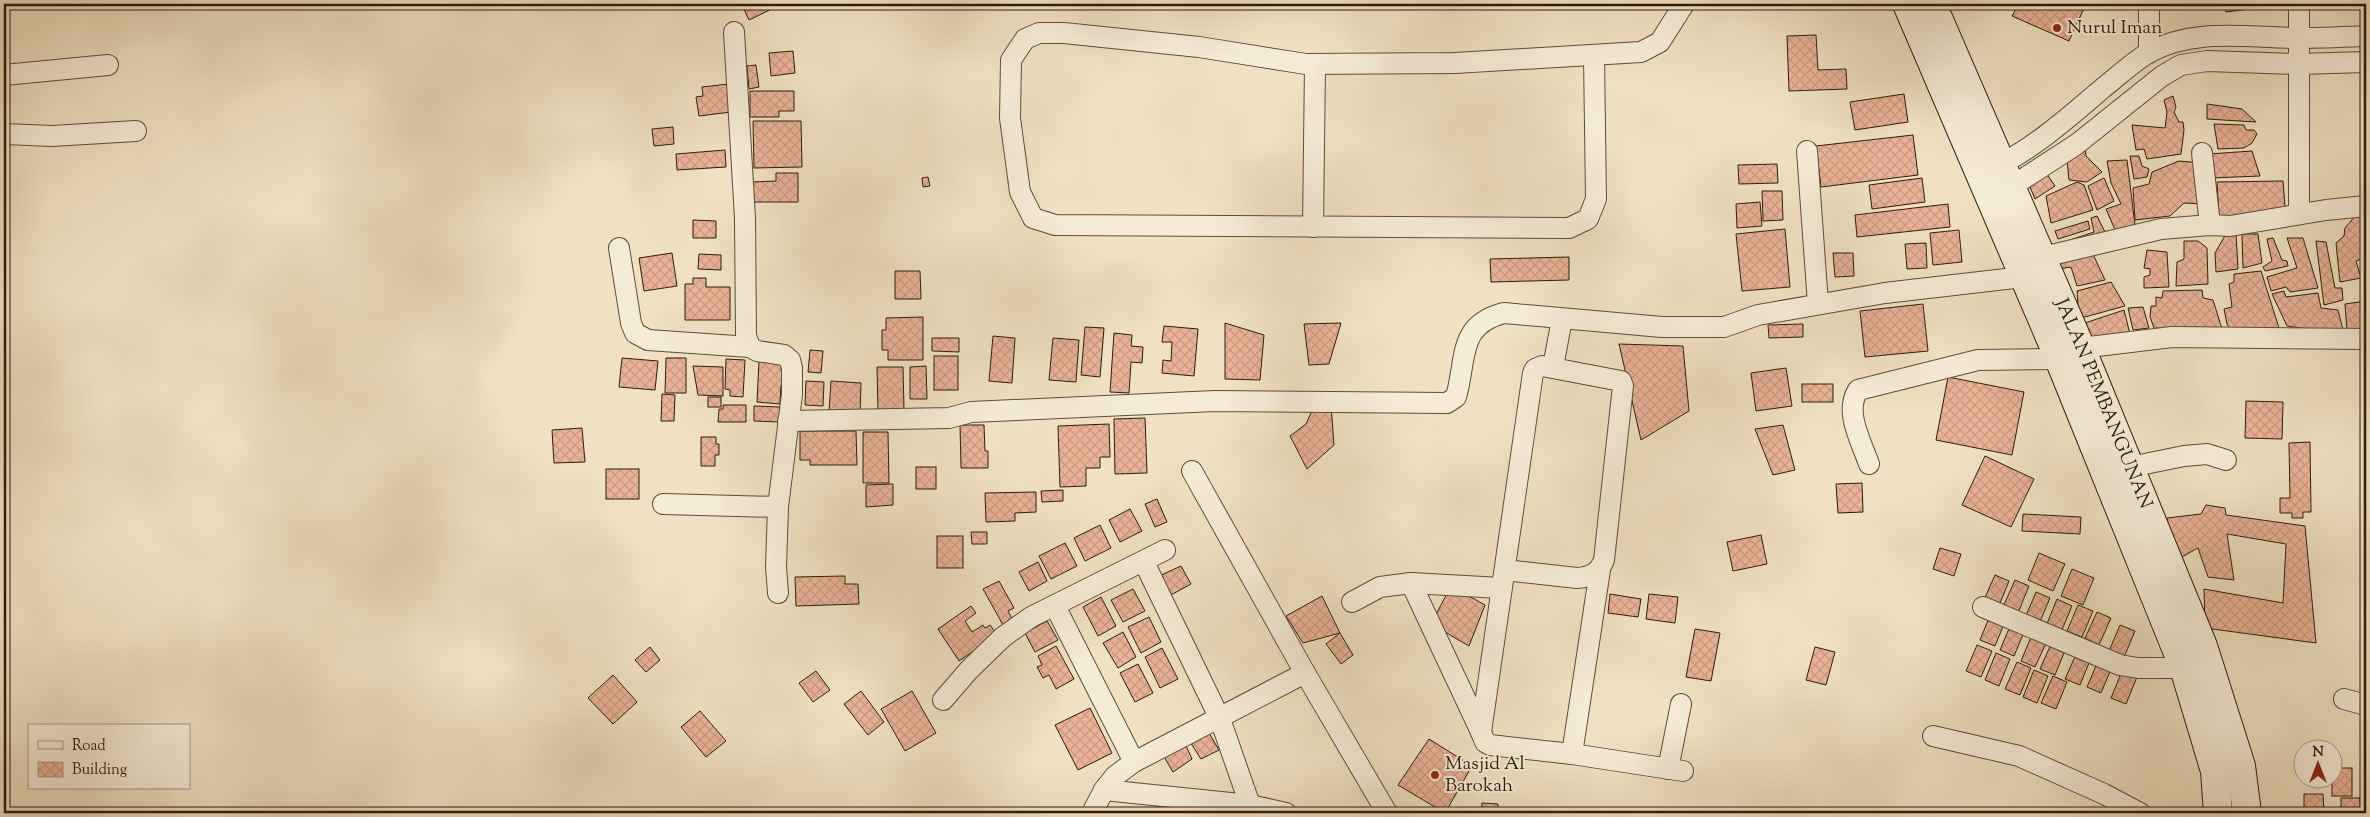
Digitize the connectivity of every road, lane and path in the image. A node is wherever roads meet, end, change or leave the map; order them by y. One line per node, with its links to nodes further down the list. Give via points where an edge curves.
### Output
1 (1684, 4): 10 (street, via 1660,42 1651,48 1641,52)
2 (1907, 4): 22 (main road, JALAN PEMBANGUNAN)
3 (1932, 4): 22 (main road, JALAN PEMBANGUNAN)
4 (2149, 4): 9 (street)
5 (2299, 4): 8 (street)
6 (734, 32): 33 (street, via 745,218 746,336)
7 (2366, 36): 8 (street)
8 (2299, 38): 9 (street, via 2204,36 2176,41); 13 (street)
9 (2150, 53): 16 (street)
10 (1594, 56): 12 (street, via 1455,64); 26 (street, via 1596,199 1588,219 1569,228)
11 (2366, 62): 13 (street)
12 (1315, 64): 26 (street); 26 (street, via 1199,47 1039,33 1025,39 1011,60 1010,118 1020,192 1033,218 1055,225)
13 (2298, 64): 19 (street, via 2207,61 2181,64); 24 (street)
14 (108, 65): 15 (street)
15 (4, 75)
16 (2061, 124): 19 (street); 22 (street)
17 (136, 131): 18 (street, via 52,136)
18 (4, 134)
19 (2077, 144): 22 (street)
20 (1807, 151): 30 (street)
21 (2202, 153): 25 (street)
22 (1996, 181): 28 (main road, JALAN PEMBANGUNAN); 29 (main road, JALAN PEMBANGUNAN)
23 (2366, 206): 24 (street)
24 (2299, 214): 25 (street, via 2230,226)
25 (2210, 225): 28 (street, via 2161,229)
26 (1313, 226)
27 (619, 248): 33 (street, via 635,334 648,340)
28 (2043, 257): 34 (main road, JALAN PEMBANGUNAN)
29 (2023, 277): 30 (street); 34 (main road, JALAN PEMBANGUNAN)
30 (1818, 304): 31 (street, via 1758,315 1724,327 1662,327)
31 (1562, 319): 35 (street); 36 (street, via 1504,313 1479,323 1467,341 1456,397 1447,403 1215,401 971,412 949,418)
32 (2366, 339): 34 (street, via 2172,337)
33 (750, 347): 36 (street, via 784,355 790,360 792,394)
34 (2070, 354): 38 (street, via 1978,360 1858,390 1853,398 1852,416); 39 (main road, JALAN PEMBANGUNAN); 52 (main road, JALAN PEMBANGUNAN)
35 (1553, 367): 45 (street, via 1618,380 1624,386 1604,560); 46 (street, via 1539,367 1533,374)
36 (788, 421): 42 (street)
37 (2226, 460): 39 (street, via 2207,454)
38 (1869, 464)
39 (2130, 467): 70 (main road, JALAN PEMBANGUNAN, via 2203,646 2241,766)
40 (1192, 471): 53 (street)
41 (663, 504): 42 (street)
42 (778, 507): 48 (street)
43 (1165, 550): 44 (street)
44 (1144, 562): 50 (street); 58 (street)
45 (1600, 570): 46 (street, via 1589,577); 61 (street)
46 (1503, 579): 47 (street); 59 (street)
47 (1411, 583): 49 (street, via 1380,587); 59 (street)
48 (778, 593)
49 (1352, 602)
50 (1055, 606): 55 (street, via 1031,617 1003,637); 62 (street)
51 (1984, 607): 52 (street, via 2120,664 2138,668)
52 (2184, 668): 69 (main road, JALAN PEMBANGUNAN, via 2215,771)
53 (1305, 673): 58 (street); 67 (street)
54 (2344, 699): 57 (street)
55 (942, 700)
56 (1681, 704): 61 (street, via 1676,770)
57 (2366, 704)
58 (1220, 719): 62 (street); 64 (street)
59 (1481, 732): 61 (street, via 1490,745)
60 (1934, 736): 68 (street, via 2019,756)
61 (1572, 754)
62 (1134, 762): 63 (street, via 1115,776)
63 (1104, 790): 64 (street); 65 (street)
64 (1250, 805): 66 (street)
65 (1092, 813)
66 (1286, 813)
67 (1387, 813)
68 (2140, 813)
69 (2218, 813)
70 (2247, 813)

